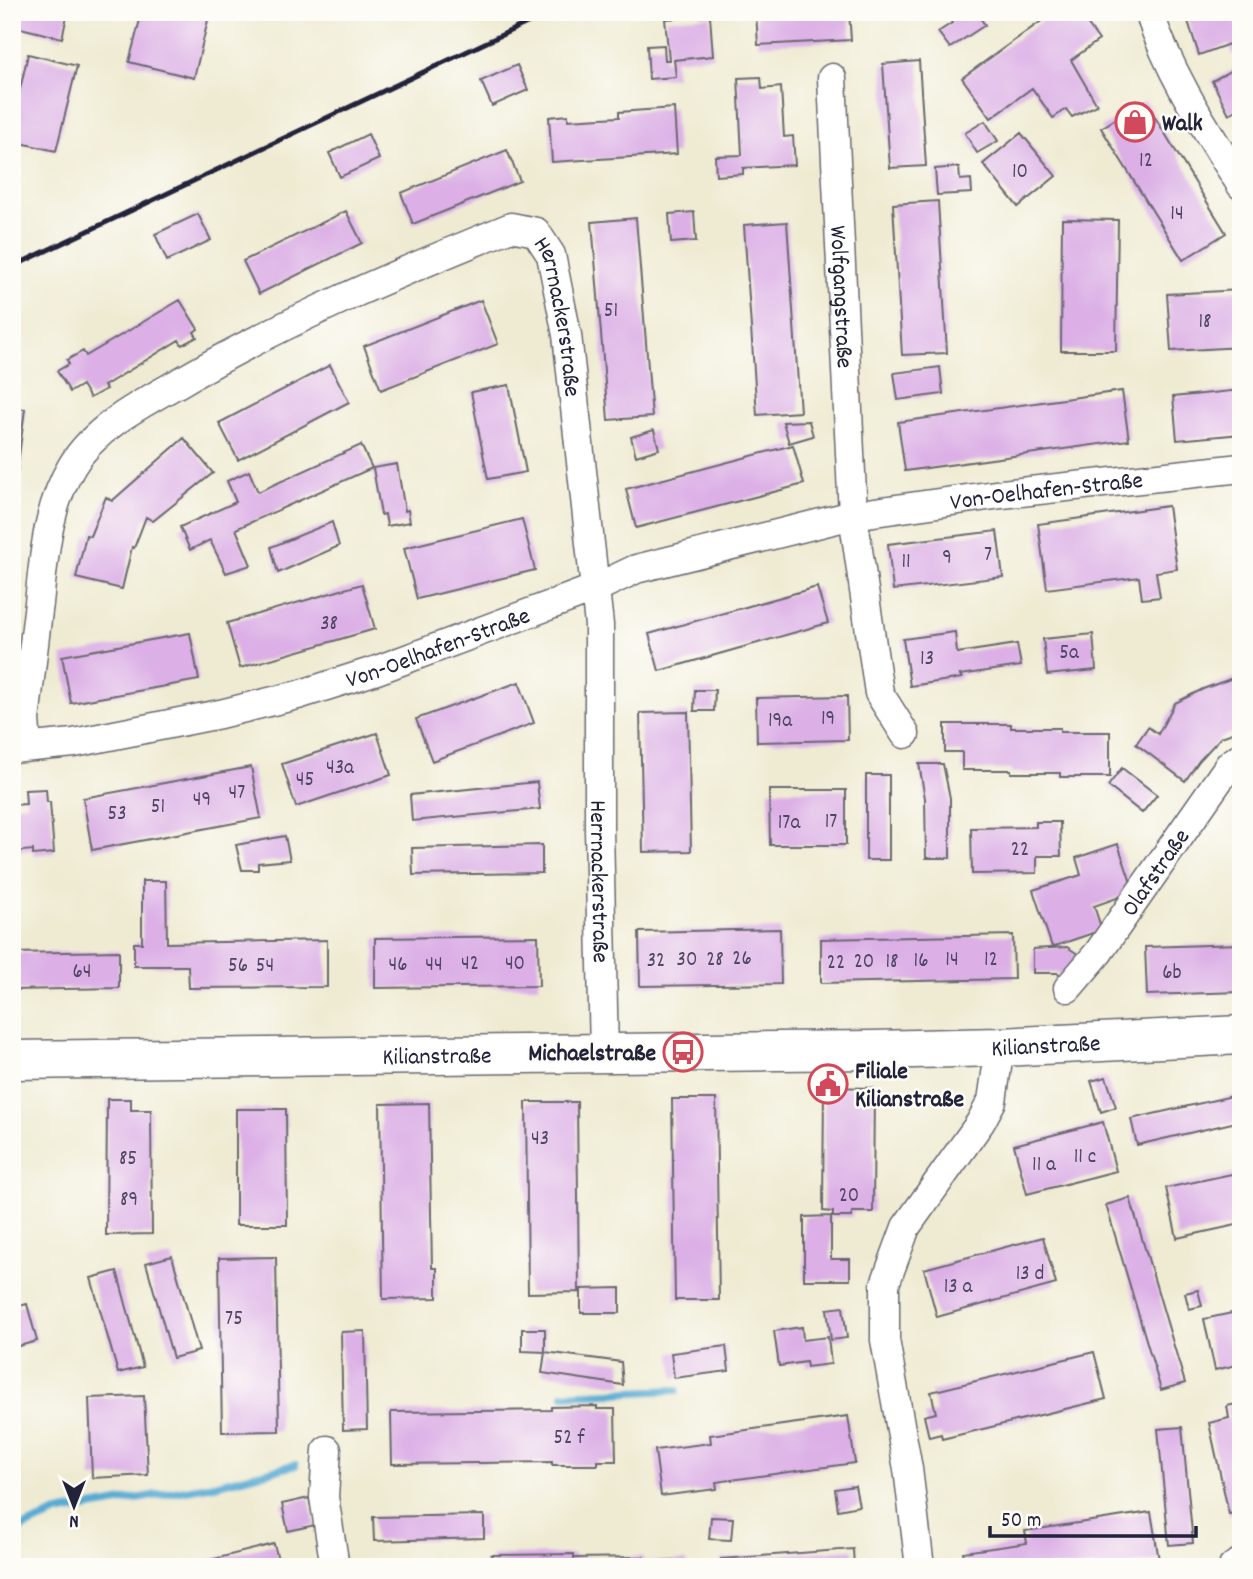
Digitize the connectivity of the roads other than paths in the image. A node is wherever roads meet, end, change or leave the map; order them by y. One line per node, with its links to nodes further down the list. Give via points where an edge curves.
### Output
1 (1149, 12): 3 (street, via 1179,85)
2 (832, 78): 5 (street, Wolfgangstraße)
3 (1241, 185)
4 (1241, 468): 5 (street, Von-Oelhafen-Straße)
5 (853, 515): 6 (street, Von-Oelhafen-Straße, via 636,569); 7 (street, via 879,693)
6 (596, 588): 8 (street, Von-Oelhafen-Straße, via 298,695 74,743); 8 (street, Herrnackerstraße, via 567,335 551,255 536,232 511,227 356,290 239,347 136,408 96,438 73,464 48,526); 13 (street, Herrnackerstraße)
7 (905, 734)
8 (19, 748)
9 (1241, 757): 10 (street, Olafstraße, via 1230,764 1098,953)
10 (1068, 988)
11 (1241, 1035): 12 (main road, Kilianstraße)
12 (1000, 1047): 13 (main road, Kilianstraße); 18 (street, via 992,1101 906,1227 885,1284 886,1340)
13 (604, 1053): 14 (main road, Kilianstraße)
14 (12, 1060)
15 (327, 1451): 17 (street, via 324,1497)
16 (1241, 1562): 19 (street)
17 (335, 1567)
18 (920, 1567)
19 (1233, 1567)

